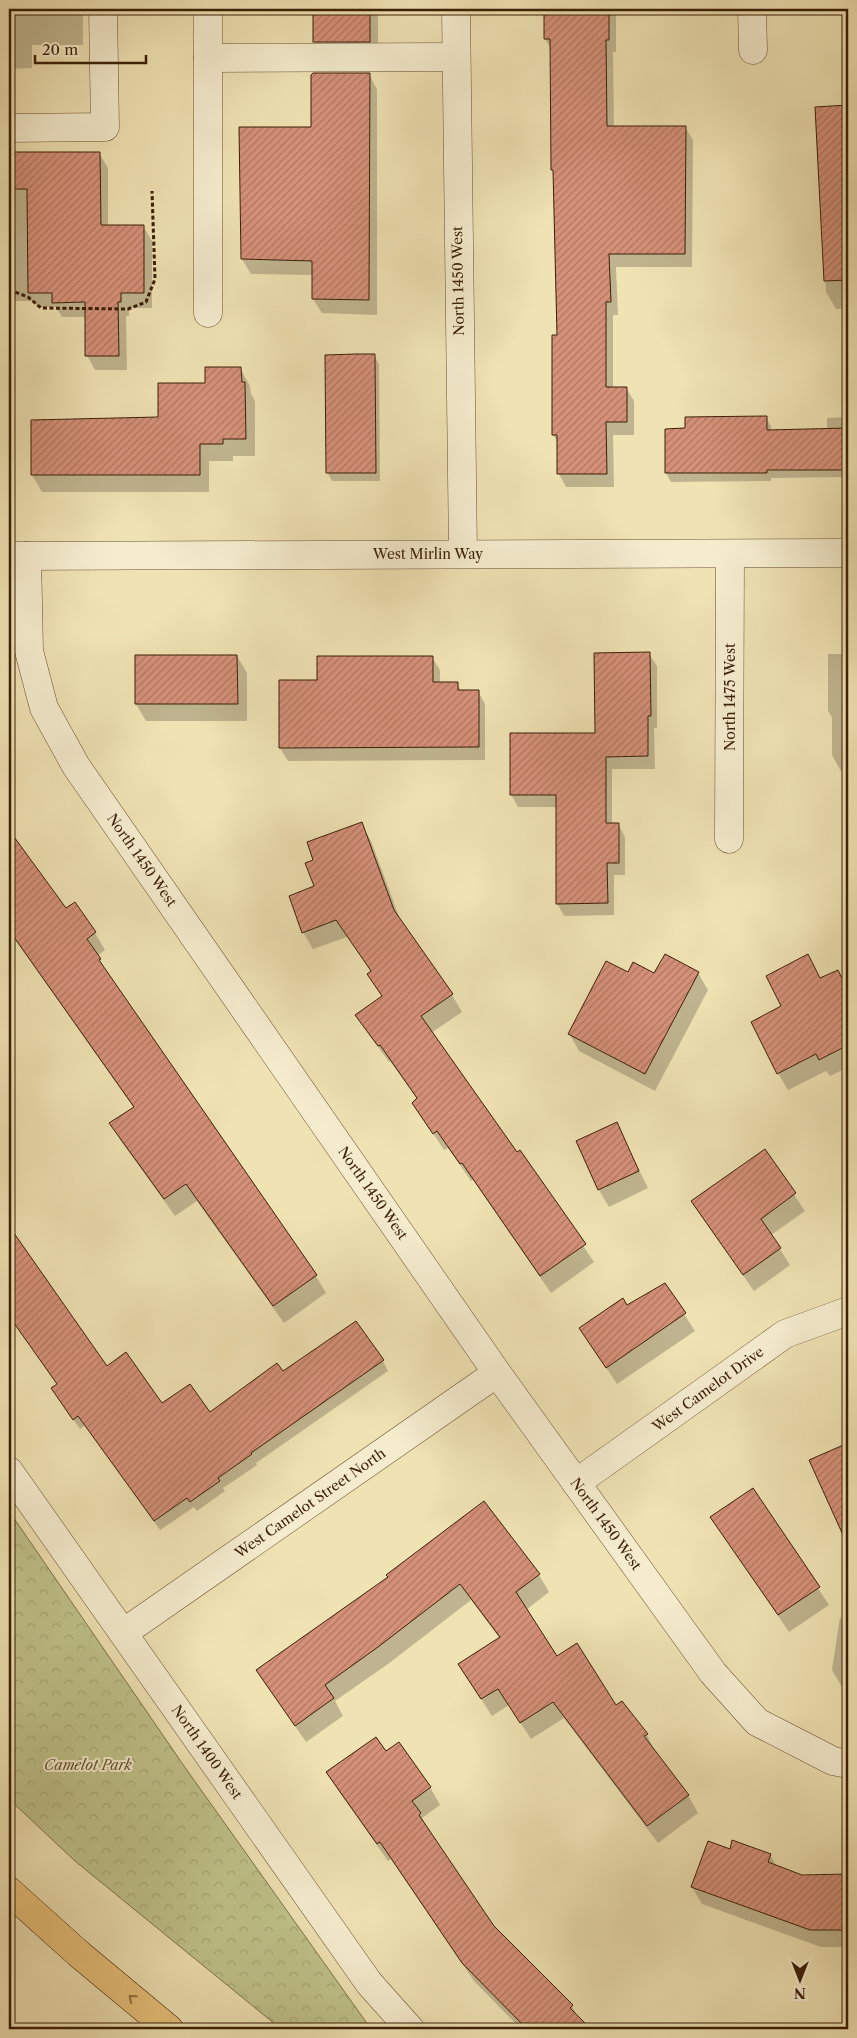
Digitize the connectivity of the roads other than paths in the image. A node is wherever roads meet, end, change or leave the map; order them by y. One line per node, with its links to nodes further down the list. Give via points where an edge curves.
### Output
1 (102, 9): 8 (street, via 105,128)
2 (208, 9): 7 (street)
3 (456, 9): 6 (street, North 1450 West)
4 (752, 9): 5 (street)
5 (752, 50)
6 (456, 57): 7 (street); 10 (street, North 1450 West)
7 (208, 58): 9 (street)
8 (9, 128)
9 (208, 312)
10 (463, 553): 12 (street, West Mirlin Way); 13 (street, West Mirlin Way)
11 (848, 553): 12 (street, West Mirlin Way)
12 (730, 554): 14 (street, North 1475 West)
13 (18, 556): 16 (street, North 1450 West, via 29,651 44,708 76,766)
14 (729, 839)
15 (848, 1311): 18 (street, West Camelot Drive, via 785,1334)
16 (497, 1373): 18 (street, North 1450 West); 19 (street, West Camelot Street North)
17 (9, 1471): 19 (street, North 1400 West)
18 (576, 1483): 20 (street, North 1450 West, via 713,1674 757,1722)
19 (123, 1633): 23 (street, North 1400 West, via 369,1983)
20 (841, 1762)
21 (9, 1891): 22 (highway, one-way to 21)
22 (169, 2029)
23 (410, 2029)

